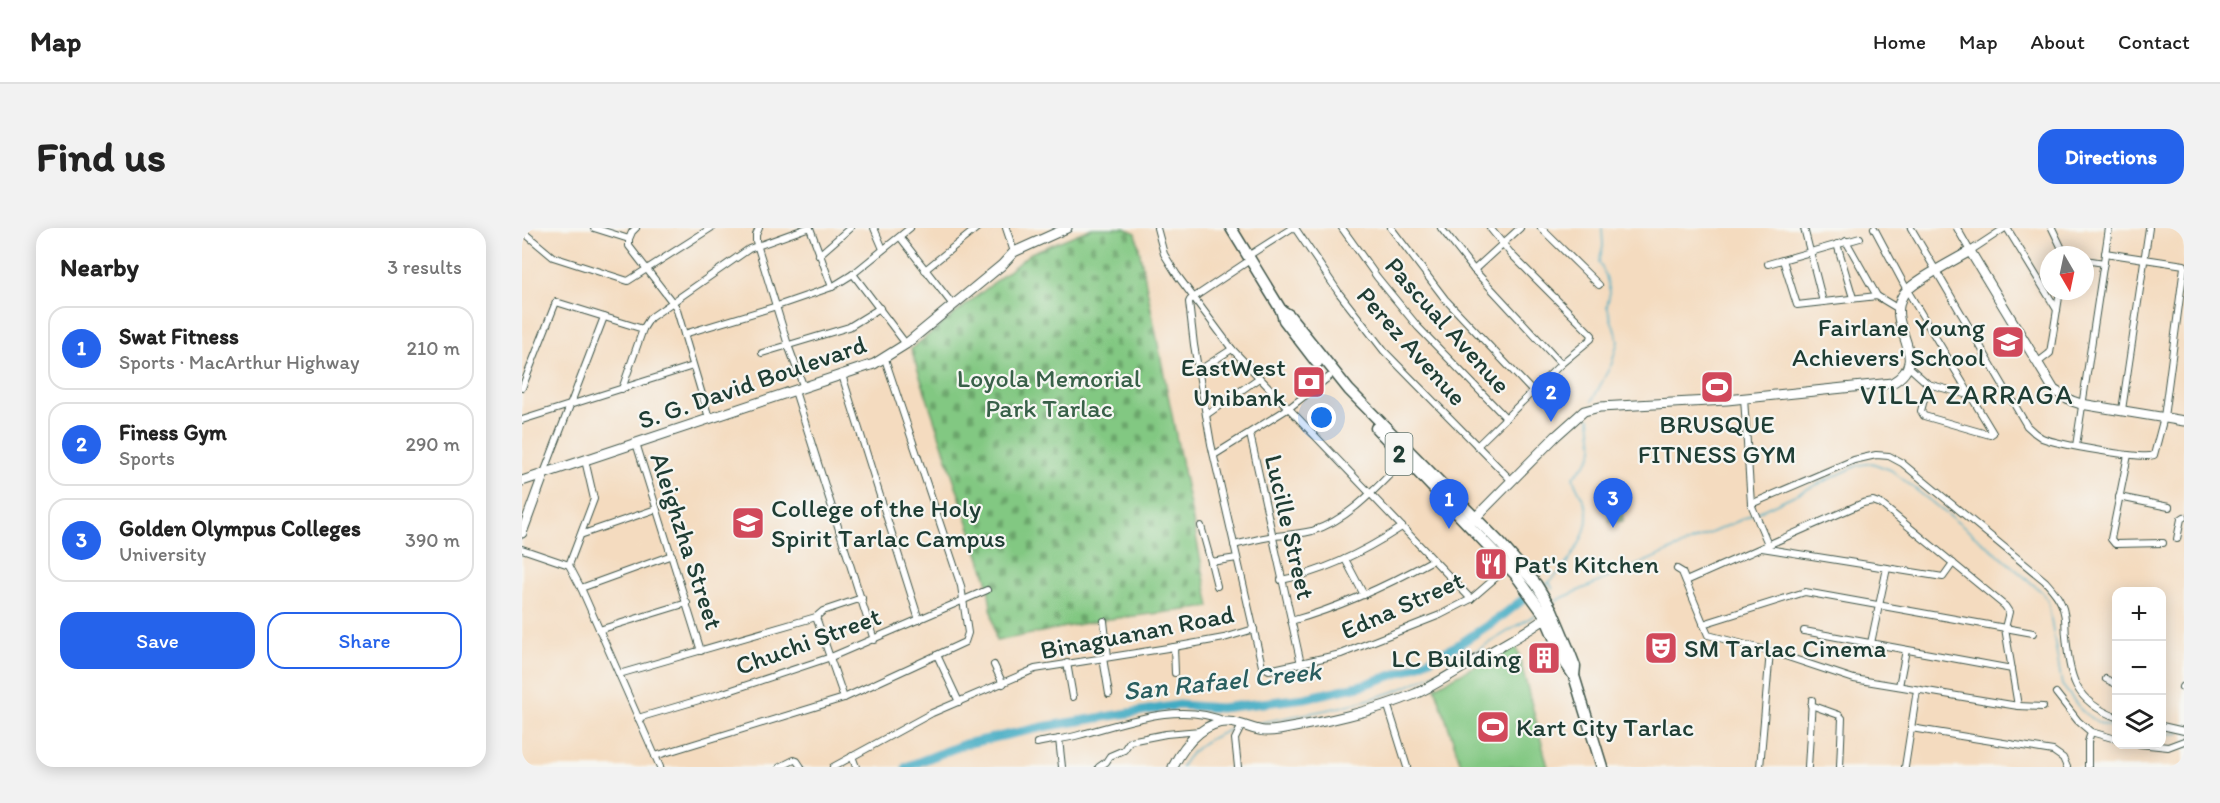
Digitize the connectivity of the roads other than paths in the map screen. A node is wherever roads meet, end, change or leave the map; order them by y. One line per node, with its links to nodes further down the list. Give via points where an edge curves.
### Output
1 (594, 228): 32 (street)
2 (636, 228): 32 (street)
3 (711, 228): 51 (street)
4 (759, 228): 34 (street, via 755,238)
5 (808, 228): 34 (street); 43 (street)
6 (850, 228): 43 (street)
7 (874, 228): 38 (street)
8 (910, 228): 30 (street)
9 (977, 228): 52 (street)
10 (1006, 228): 41 (street)
11 (1067, 228): 41 (street, S. G. David Boulevard)
12 (1157, 228): 60 (street, via 1164,254)
13 (1231, 228): 44 (highway, 2)
14 (1294, 228): 44 (street); 106 (street, Perez Avenue, via 1384,351)
15 (1342, 228): 101 (street, Pascual Avenue, via 1418,327)
16 (1391, 228): 91 (street, via 1445,299)
17 (1441, 228): 53 (street)
18 (1490, 228): 35 (street)
19 (1520, 228): 35 (street)
20 (1541, 228): 56 (street)
21 (1803, 228): 39 (street)
22 (1874, 228): 58 (street)
23 (1911, 228): 54 (street)
24 (1956, 228): 40 (street)
25 (2006, 228): 40 (street); 70 (street)
26 (2052, 228): 37 (street)
27 (2109, 228): 42 (street)
28 (2149, 228): 45 (street)
29 (522, 231): 51 (street, via 553,257 628,281)
30 (900, 237): 38 (street); 52 (street)
31 (1860, 238): 33 (street)
32 (628, 239): 51 (street)
33 (1846, 241): 36 (street); 59 (street)
34 (758, 244): 63 (street); 66 (street)
35 (1503, 244): 53 (street); 80 (street, via 1592,334)
36 (1837, 244): 39 (street); 61 (street)
37 (2061, 246)
38 (883, 249): 55 (street)
39 (1809, 251): 46 (street); 64 (street)
40 (1970, 251): 54 (street); 79 (street)
41 (1014, 252): 65 (street, S. G. David Boulevard)
42 (2105, 253): 45 (street); 48 (street)
43 (819, 255): 57 (street)
44 (1249, 258): 60 (street); 69 (highway, 2)
45 (2145, 259): 50 (street); 97 (street)
46 (1783, 260): 49 (street); 64 (street, via 1795,303)
47 (2094, 261): 48 (street)
48 (2104, 263): 94 (street)
49 (1768, 264)
50 (2184, 266): 99 (street)
51 (647, 269): 63 (street)
52 (925, 270): 65 (street)
53 (1474, 270): 80 (street)
54 (1937, 271): 58 (street); 107 (street, via 2027,426 2041,437)
55 (853, 274): 57 (street); 67 (street)
56 (1599, 285)
57 (832, 287): 66 (street)
58 (1907, 290): 68 (street); 92 (street)
59 (1877, 296): 61 (street); 68 (street)
60 (1192, 298): 76 (street); 83 (street, via 1189,309)
61 (1853, 298): 64 (street)
62 (2059, 300): 70 (street)
63 (673, 302): 72 (street, via 650,318); 73 (street)
64 (1823, 302)
65 (953, 305): 74 (street, S. G. David Boulevard)
66 (777, 306): 73 (street); 75 (street)
67 (880, 308): 74 (street); 75 (street, via 849,327)
68 (1897, 308): 82 (street, via 1909,351)
69 (1281, 310): 85 (highway, 2, via 1290,330); 121 (highway, 2)
70 (2057, 310): 79 (street, via 2050,353)
71 (604, 317): 72 (street); 88 (street, via 556,302); 95 (street)
72 (643, 329): 89 (street)
73 (684, 334): 81 (street)
74 (906, 344): 78 (street, S. G. David Boulevard)
75 (788, 345): 77 (street); 90 (street)
76 (1232, 349): 83 (street); 86 (street)
77 (762, 353)
78 (885, 358): 84 (street, S. G. David Boulevard); 150 (street)
79 (2037, 363): 94 (street, via 2054,390)
80 (1561, 364): 91 (street)
81 (693, 366): 89 (street); 100 (street)
82 (1909, 367): 87 (street); 93 (street, via 1892,383)
83 (1198, 371): 98 (street)
84 (842, 375): 90 (street, S. G. David Boulevard); 155 (street)
85 (1329, 377): 96 (street); 111 (highway, 2)
86 (1259, 378): 96 (street); 98 (street)
87 (1928, 384): 92 (street); 92 (street, via 1921,411 1924,416 1990,435 1993,433)
88 (522, 388)
89 (622, 389): 95 (street)
90 (800, 390): 100 (street, S. G. David Boulevard); 148 (street)
91 (1533, 392): 101 (street)
92 (1969, 395)
93 (1744, 398): 113 (street, via 1584,411); 117 (street)
94 (2081, 404): 97 (street); 107 (street)
95 (570, 405): 102 (street); 112 (street)
96 (1289, 408): 104 (street); 115 (street)
97 (2122, 410): 99 (street)
98 (1206, 415): 108 (street)
99 (2164, 417): 103 (street); 109 (street, via 2154,455)
100 (709, 418): 105 (street, S. G. David Boulevard)
101 (1506, 418): 106 (street)
102 (522, 420)
103 (2184, 421)
104 (1250, 434): 108 (street); 126 (street, Lucille Street)
105 (636, 443): 110 (street, S. G. David Boulevard); 119 (street, Aleighzha Street)
106 (1477, 446): 113 (street, Perez Avenue)
107 (2076, 446): 109 (street)
108 (1214, 455): 129 (street)
109 (2128, 455): 116 (street)
110 (585, 460): 112 (street, S. G. David Boulevard); 125 (street, via 594,499)
111 (1404, 460): 115 (street); 121 (highway, 2)
112 (544, 473): 114 (street, S. G. David Boulevard); 124 (street)
113 (1511, 480): 121 (street)
114 (522, 481)
115 (1369, 494): 123 (street); 126 (street, via 1327,525)
116 (2119, 498): 118 (street); 128 (street, via 2113,542)
117 (1752, 505): 130 (street); 193 (street, via 1854,460 1876,455 1902,463 2045,581 2064,612 2070,669 2077,688 2094,707)
118 (2169, 507)
119 (656, 509): 125 (street); 132 (street, Aleighzha Street)
120 (2184, 517): 127 (street)
121 (1471, 522): 139 (highway, 2); 179 (highway, 2, via 1511,555 1546,599 1574,662)
122 (1202, 526): 136 (street)
123 (1402, 527): 134 (street); 135 (street)
124 (522, 533)
125 (582, 534): 138 (street)
126 (1274, 537): 129 (street); 142 (street, Lucille Street)
127 (2178, 539)
128 (2163, 543)
129 (1234, 545): 133 (street)
130 (1765, 546): 137 (street, via 1873,501); 140 (street); 143 (street)
131 (522, 549): 138 (street)
132 (672, 555): 145 (street); 151 (street, Aleighzha Street)
133 (1237, 558): 136 (street); 160 (street)
134 (1345, 559): 142 (street, via 1317,572); 147 (street)
135 (1433, 560): 147 (street); 149 (street)
136 (1211, 562): 144 (street)
137 (1953, 563): 140 (street, via 1943,577); 159 (street, via 2005,606 2009,612)
138 (569, 565): 145 (street)
139 (1508, 567): 149 (street, Edna Street); 154 (highway, 2)
140 (1887, 568): 152 (street)
141 (1677, 569): 143 (street)
142 (1281, 580): 157 (street, Lucille Street)
143 (1686, 581): 158 (street)
144 (1217, 586)
145 (581, 588): 161 (street)
146 (987, 590): 150 (street, Chuchi Street)
147 (1364, 596): 157 (street)
148 (862, 598): 153 (street); 164 (street)
149 (1471, 599): 174 (street, Edna Street, via 1349,651)
150 (963, 600): 155 (street, Chuchi Street); 170 (street, via 968,638)
151 (687, 603): 161 (street); 168 (street, Aleighzha Street)
152 (1878, 605): 158 (street, via 1805,592); 159 (street); 165 (street)
153 (816, 617): 168 (street); 171 (street)
154 (1546, 618): 179 (highway, 2); 190 (street, via 1418,693)
155 (919, 620): 164 (street, Chuchi Street)
156 (1104, 621): 172 (street)
157 (1291, 621): 174 (street, Lucille Street)
158 (1703, 624): 169 (street, via 1711,636)
159 (2005, 628): 163 (street); 176 (street)
160 (1254, 629): 166 (street, Binaguanan Road); 174 (street, Edna Street, via 1264,668)
161 (599, 630): 178 (street)
162 (1803, 631): 165 (street)
163 (2033, 633)
164 (874, 640): 171 (street, Chuchi Street)
165 (1871, 643): 167 (street)
166 (1174, 647): 172 (street, Binaguanan Road); 177 (street)
167 (1906, 650): 176 (street); 183 (street)
168 (701, 651): 178 (street)
169 (1770, 651): 183 (street, via 1854,679); 219 (street)
170 (937, 655): 188 (street); 189 (street)
171 (831, 657): 188 (street); 194 (street, Chuchi Street)
172 (1105, 658): 173 (street, Binaguanan Road); 186 (street)
173 (1067, 663): 182 (street, Binaguanan Road, via 1044,666); 187 (street)
174 (1301, 664)
175 (994, 665): 182 (street)
176 (2012, 669): 191 (street)
177 (1175, 673)
178 (619, 674): 194 (street)
179 (1574, 676): 218 (highway, 2)
180 (2106, 679): 181 (street)
181 (2112, 682)
182 (1003, 684): 189 (street, Binaguanan Road)
183 (1899, 686): 184 (street)
184 (1917, 690): 191 (street); 198 (street)
185 (2056, 693): 201 (street)
186 (1109, 694)
187 (1073, 697)
188 (844, 698): 207 (street)
189 (959, 702): 208 (street, Binaguanan Road, via 932,713)
190 (1388, 703): 196 (street, via 1270,732); 217 (street)
191 (2018, 706): 192 (street)
192 (2043, 707)
193 (2112, 715)
194 (638, 718): 207 (street)
195 (1225, 721): 196 (street); 199 (street); 203 (street, via 1211,715 1150,716)
196 (1242, 725): 216 (street, via 1235,739)
197 (2166, 727): 200 (street)
198 (1911, 728): 222 (street); 223 (street, via 2053,751)
199 (1201, 731): 214 (street, via 1130,741); 215 (street, via 1185,746)
200 (2184, 731)
201 (2091, 732): 202 (street); 224 (street)
202 (2112, 738)
203 (1059, 739): 205 (street); 213 (street)
204 (2184, 741): 206 (street)
205 (1037, 743)
206 (2166, 747)
207 (655, 756): 209 (street)
208 (853, 763): 212 (street, Binaguanan Road)
209 (660, 767)
210 (780, 767): 211 (street, via 794,760)
211 (801, 767)
212 (833, 767)
213 (1062, 767)
214 (1100, 767)
215 (1173, 767)
216 (1238, 767)
217 (1407, 767)
218 (1602, 767)
219 (1760, 767)
220 (1808, 767): 221 (street, via 1811,703 1842,718)
221 (1840, 767)
222 (1905, 767)
223 (2067, 767)
224 (2088, 767)

